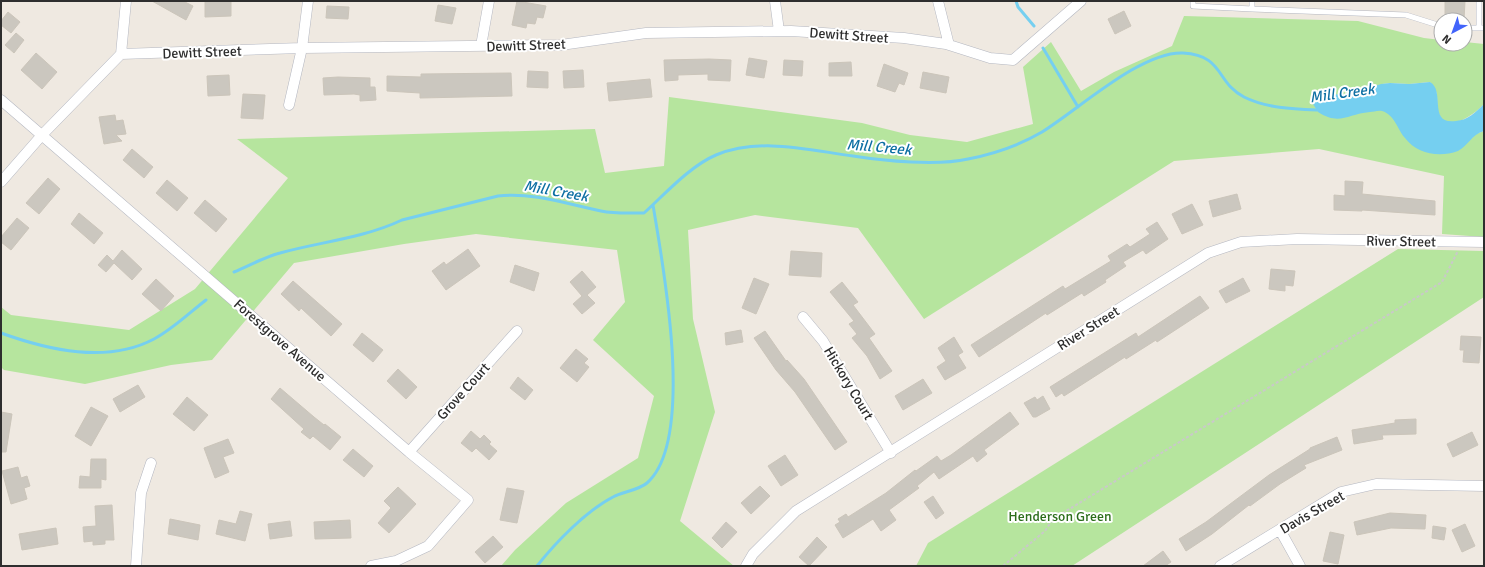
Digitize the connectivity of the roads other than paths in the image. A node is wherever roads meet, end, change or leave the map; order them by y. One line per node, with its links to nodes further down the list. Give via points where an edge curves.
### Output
1 (126, 1): 17 (street)
2 (308, 1): 16 (street)
3 (489, 1): 15 (street)
4 (775, 1): 13 (street)
5 (938, 1): 14 (street)
6 (1081, 1): 14 (street, Dewitt Street, via 1013,60 990,58)
7 (1193, 1): 10 (lane, via 1193,6)
8 (1252, 1): 10 (lane)
9 (1479, 1): 12 (lane)
10 (1252, 9): 11 (lane, via 1406,15)
11 (1433, 23)
12 (1481, 28)
13 (779, 31): 14 (street, Dewitt Street, via 904,38); 15 (street, Dewitt Street, via 646,33 562,45)
14 (949, 45)
15 (481, 46): 16 (street, Dewitt Street)
16 (302, 48): 17 (street, Dewitt Street); 19 (street)
17 (121, 54): 20 (street)
18 (1, 100): 20 (street, Forestgrove Avenue)
19 (289, 105)
20 (42, 134): 21 (street); 25 (street, Forestgrove Avenue)
21 (1, 182)
22 (1484, 242): 26 (street, River Street, via 1241,242 1208,254)
23 (803, 317): 26 (street, Hickory Court, via 823,341)
24 (517, 330): 25 (street, Grove Court)
25 (408, 452): 31 (street, Forestgrove Avenue, via 468,500 428,546 396,561)
26 (891, 453): 32 (street, River Street, via 796,511 753,554)
27 (151, 463): 30 (street, via 141,493)
28 (1484, 486): 29 (street, Davis Street, via 1376,484 1341,492)
29 (1280, 530): 33 (street, Davis Street); 34 (street)
30 (136, 566)
31 (371, 566)
32 (746, 566)
33 (1220, 566)
34 (1300, 566)

